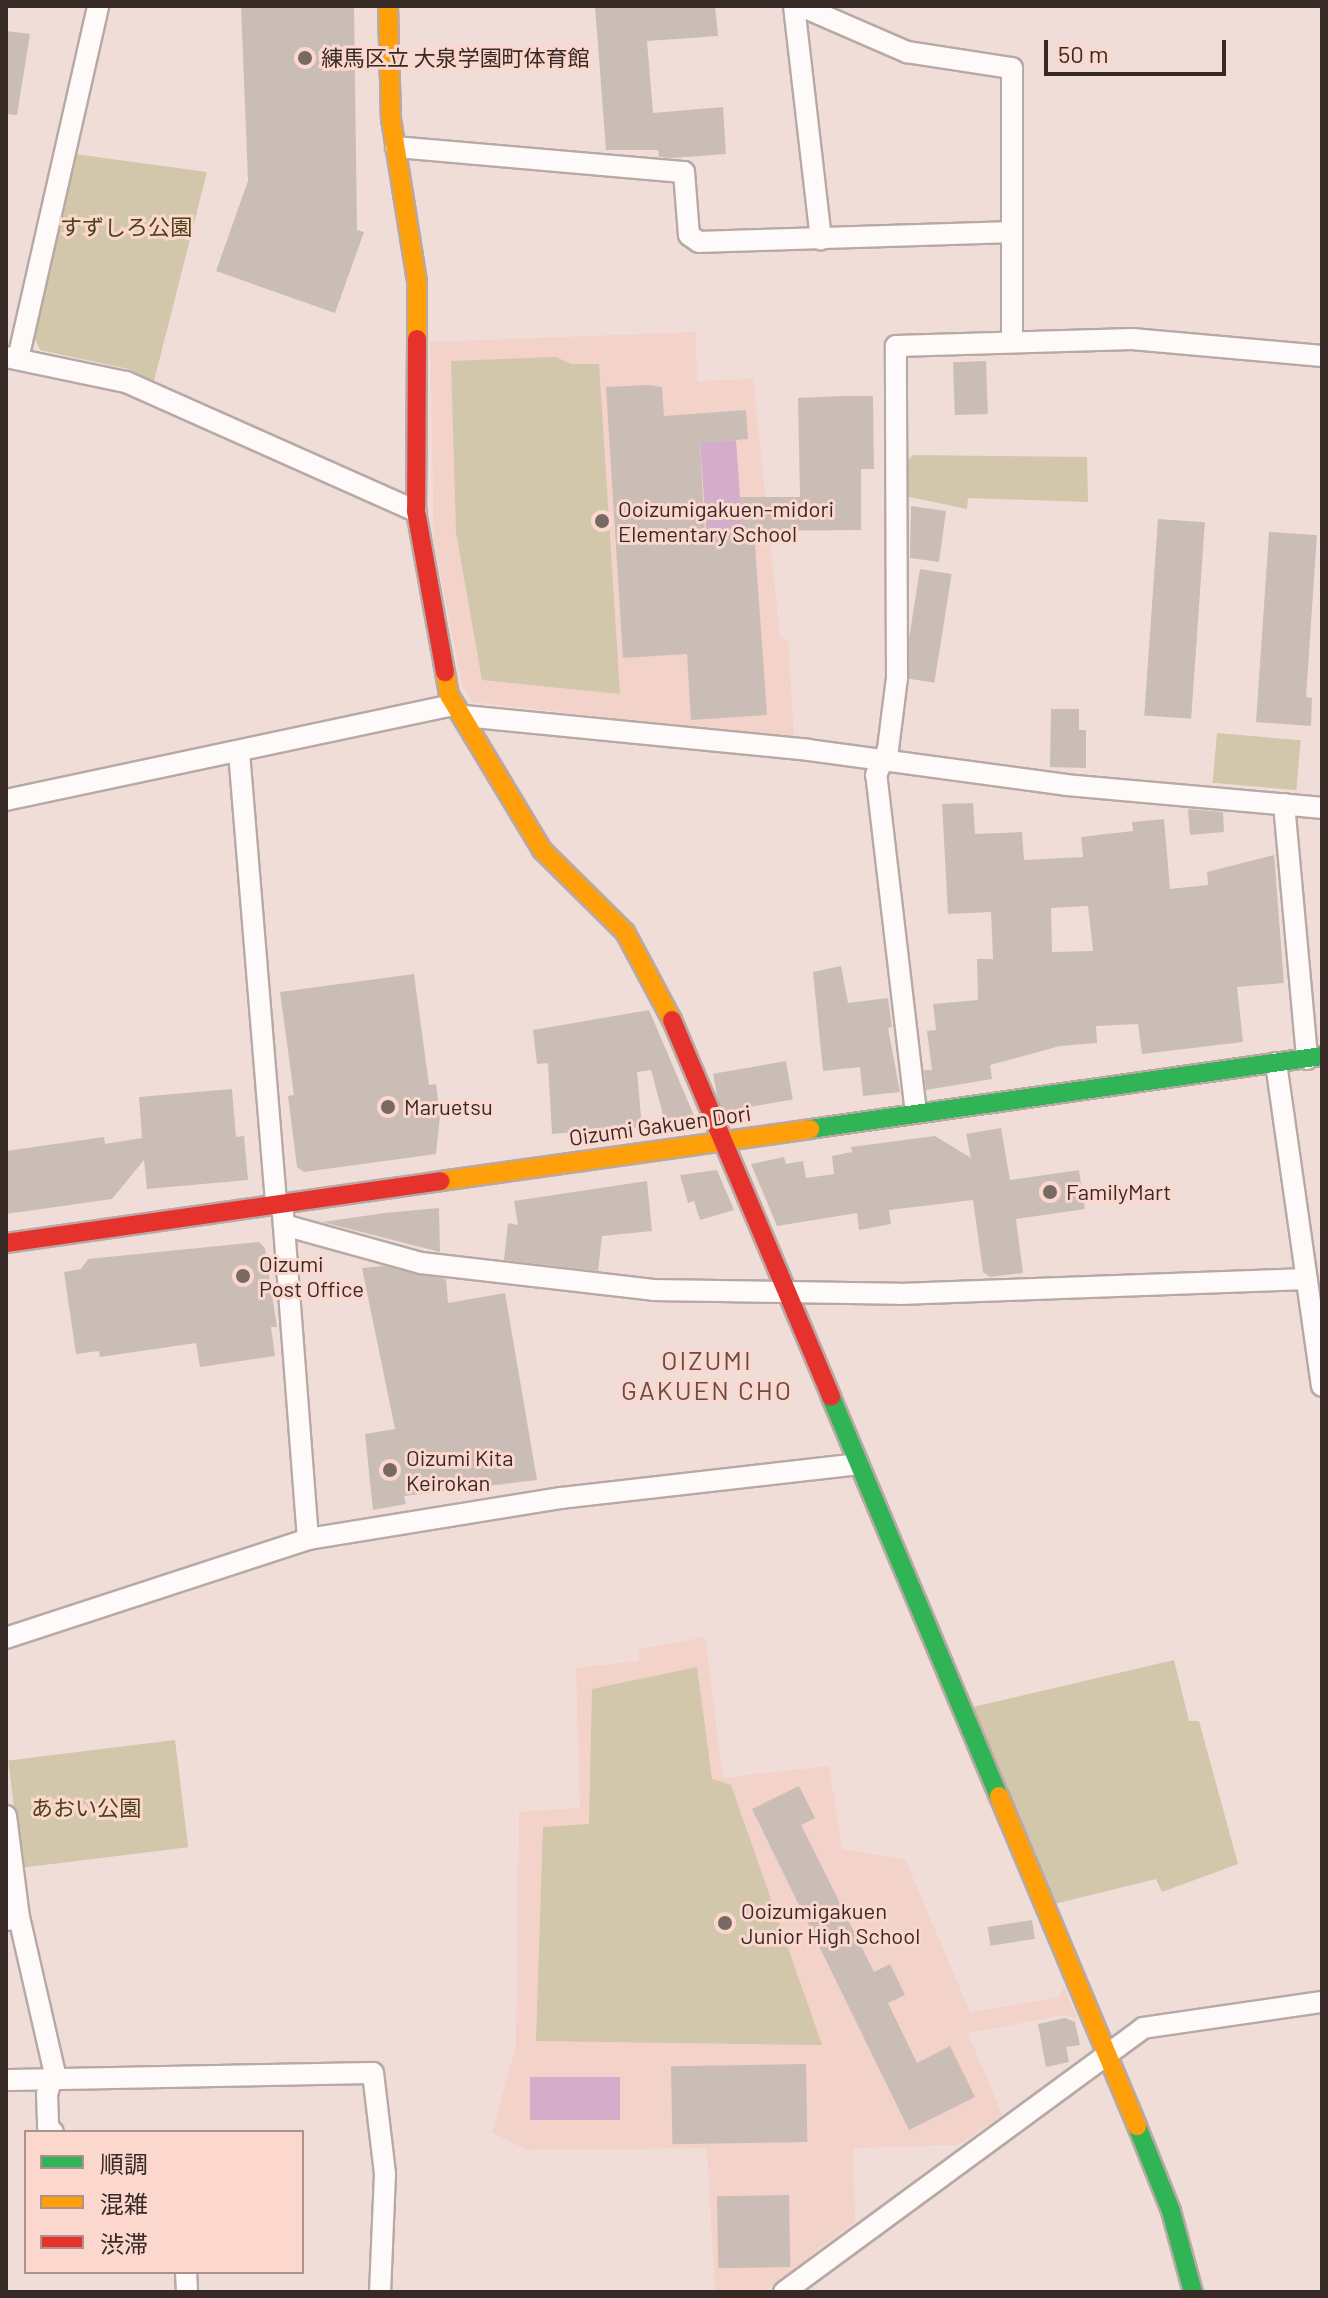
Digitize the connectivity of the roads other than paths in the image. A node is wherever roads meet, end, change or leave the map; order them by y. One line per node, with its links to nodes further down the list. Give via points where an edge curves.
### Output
1 (98, 6): 10 (street)
2 (388, 6): 5 (street)
3 (794, 6): 7 (street)
4 (801, 6): 6 (street, via 907,52 1012,68)
5 (396, 147): 7 (street, via 684,172 689,235 699,242); 11 (street, via 417,282)
6 (1012, 232): 7 (street); 8 (street)
7 (821, 239)
8 (1012, 342): 9 (street, via 1132,339); 14 (street, via 896,346 897,678)
9 (1322, 356)
10 (12, 358): 11 (street, via 126,382)
11 (416, 511): 12 (street)
12 (458, 710): 13 (street); 14 (street); 21 (street, via 542,850 625,932 646,965)
13 (239, 752): 15 (street); 22 (street)
14 (882, 763): 16 (street); 20 (street, via 876,775)
15 (6, 800)
16 (1284, 804): 17 (street); 18 (street)
17 (1322, 808)
18 (1314, 1058): 19 (street, Oizumi Gakuen Dori)
19 (1276, 1063): 20 (street, Oizumi Gakuen Dori); 24 (street)
20 (916, 1113): 21 (street, Oizumi Gakuen Dori)
21 (722, 1141): 22 (street, Oizumi Gakuen Dori); 25 (street)
22 (281, 1212): 23 (street, Oizumi Gakuen Dori); 25 (street, via 421,1263 653,1290); 28 (street)
23 (6, 1243)
24 (1307, 1279): 25 (street, via 899,1294); 26 (street)
25 (789, 1291): 27 (street)
26 (1322, 1386)
27 (858, 1464): 28 (street, via 561,1498); 33 (street)
28 (308, 1539): 29 (street)
29 (6, 1638)
30 (6, 1816): 31 (street)
31 (12, 1919): 35 (street, via 54,2070)
32 (1322, 2002): 33 (street, via 1143,2028)
33 (1105, 2054): 38 (street); 39 (street, via 1162,2187)
34 (6, 2080): 35 (street)
35 (51, 2080): 36 (street); 37 (street, via 373,2073 385,2174)
36 (51, 2130)
37 (380, 2292)
38 (784, 2292)
39 (1193, 2292)

